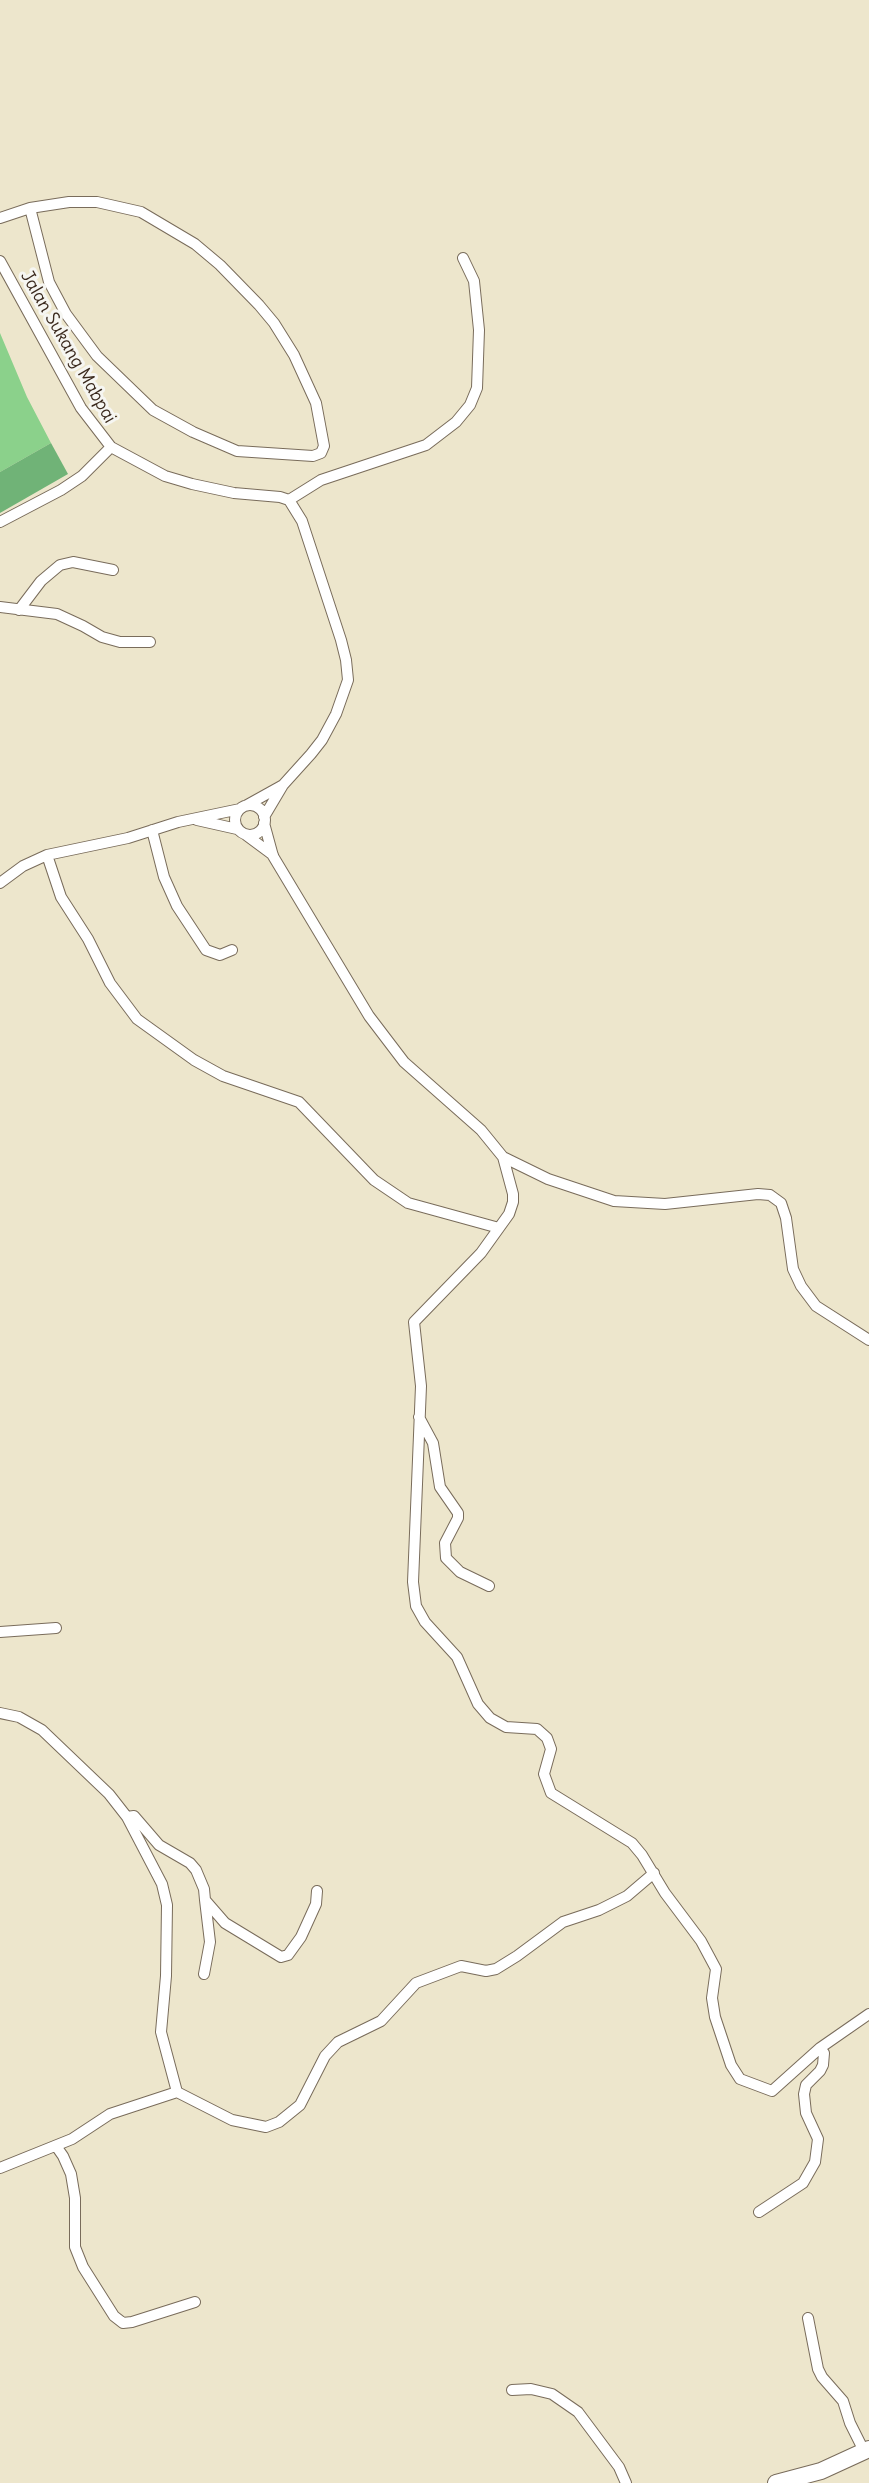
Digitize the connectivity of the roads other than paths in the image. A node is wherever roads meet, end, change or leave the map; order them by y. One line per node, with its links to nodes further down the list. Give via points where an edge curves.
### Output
1 (30, 208): 1 (street, via 97,202 141,212 195,244 220,265 274,323 294,355 316,403 324,446 321,453 237,451 153,410 97,356 66,314 48,282); 2 (street)
2 (0, 218)
3 (463, 258): 6 (street, via 474,281 479,330 477,388 470,405 426,445 321,480)
4 (0, 261): 5 (street, Jalan Sukang Mabpai, via 82,408)
5 (111, 447): 6 (street, Jalan Sukang Mabpai, via 165,476); 7 (street, via 82,476)
6 (289, 500): 12 (street, via 312,547 348,672 336,714 322,740)
7 (0, 522)
8 (113, 570): 10 (street, via 73,562 60,565)
9 (0, 607): 10 (street)
10 (19, 610): 11 (street, via 57,614 120,642)
11 (150, 642)
12 (283, 785): 13 (street); 15 (street)
13 (243, 807): 14 (street); 15 (street, via 258,808); 17 (street, via 235,818)
14 (194, 819): 16 (street); 17 (street)
15 (264, 820): 17 (street, via 259,832); 19 (street)
16 (152, 830): 18 (street); 21 (street, via 164,877 191,928 206,950 220,955)
17 (241, 831): 19 (street)
18 (47, 855): 20 (street); 23 (street, via 61,897 110,984 137,1019 223,1076 299,1102 374,1180 399,1198)
19 (273, 856): 22 (street, via 369,1016 404,1062 481,1130)
20 (0, 883)
21 (232, 950)
22 (503, 1157): 23 (street, via 513,1202); 24 (street, via 548,1179 614,1201 665,1204 770,1195 781,1203 793,1269 801,1286 816,1306)
23 (499, 1228): 25 (street, via 414,1322 421,1386)
24 (869, 1339)
25 (419, 1417): 26 (street, via 433,1443 440,1487 458,1513 445,1543 446,1558 460,1572); 31 (street, via 415,1606 457,1657 478,1704 490,1718 506,1727 537,1729 547,1738 551,1749 544,1774 551,1793 632,1843)
26 (489, 1586)
27 (56, 1629): 28 (street)
28 (0, 1632)
29 (0, 1713): 30 (street, via 42,1730 110,1794)
30 (127, 1817): 33 (street, via 134,1816 159,1845 190,1863); 37 (street, via 162,1884 167,1905 161,2032)
31 (654, 1873): 36 (street, via 712,1958 715,2017 740,2079 772,2091); 37 (street, via 627,1896 563,1922 496,1969 461,1966 416,1983 381,2021 338,2042 325,2056 300,2105 279,2122 266,2127 232,2120)
32 (317, 1891): 33 (street, via 301,1937 288,1955 281,1957 225,1923)
33 (205, 1900): 34 (street, via 210,1942)
34 (204, 1974)
35 (869, 2014): 36 (street)
36 (820, 2048): 40 (street, via 823,2065 804,2094 806,2113 818,2139 815,2162 803,2183)
37 (177, 2092): 38 (street, via 110,2113)
38 (56, 2146): 39 (street); 41 (street, via 71,2174 75,2247 114,2316 123,2323 132,2322)
39 (0, 2168)
40 (759, 2212)
41 (195, 2302)
42 (807, 2318): 44 (street, via 818,2369 843,2400 850,2423)
43 (512, 2390): 45 (street, via 552,2394 578,2412)
44 (867, 2450): 46 (main road, via 821,2471)
45 (626, 2483)
46 (776, 2483)

